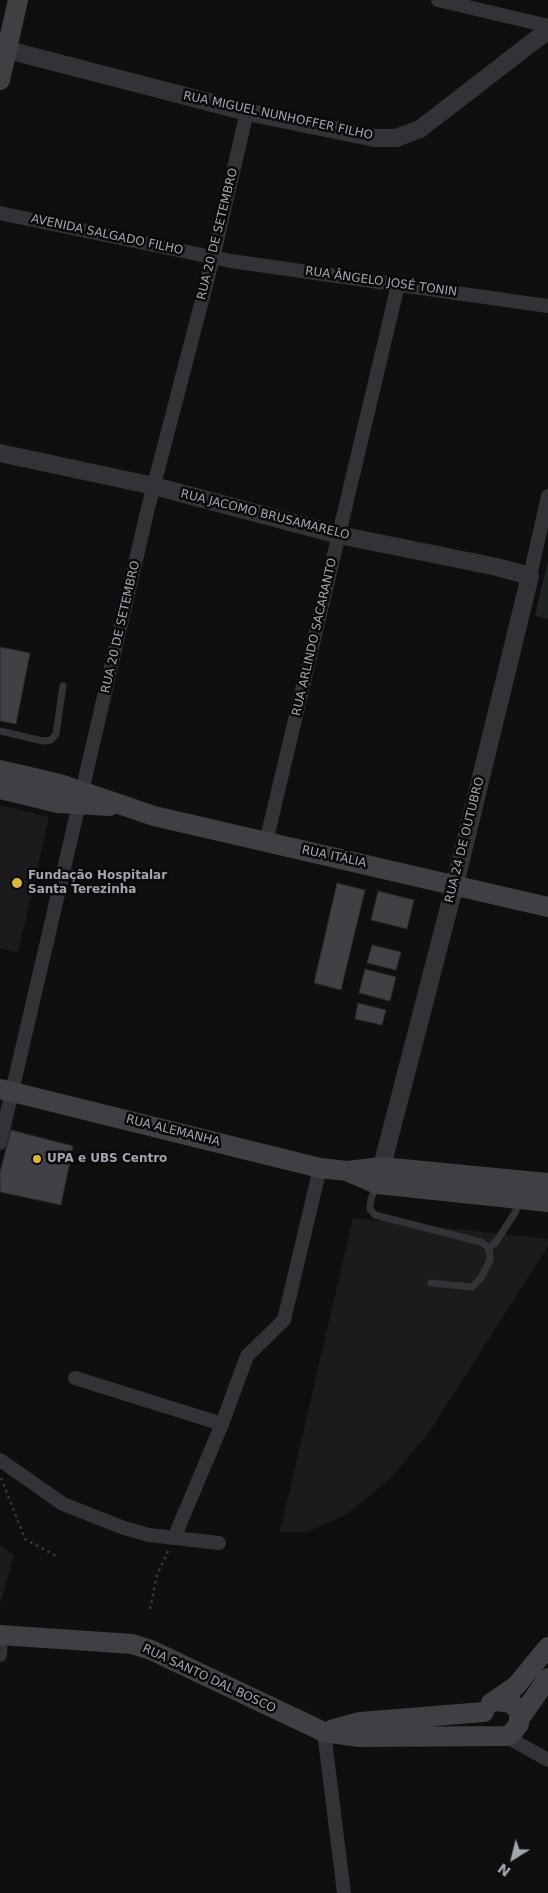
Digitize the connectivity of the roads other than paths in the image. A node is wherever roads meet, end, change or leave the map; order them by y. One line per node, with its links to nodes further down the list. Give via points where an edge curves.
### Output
1 (18, 0): 4 (main road)
2 (438, 0): 3 (street)
3 (548, 28): 6 (street, RUA MIGUEL NUNHOFFER FILHO, via 420,128 396,138 375,138)
4 (8, 50): 5 (main road); 6 (street, RUA MIGUEL NUNHOFFER FILHO)
5 (0, 80)
6 (247, 112): 8 (street, RUA 20 DE SETEMBRO)
7 (0, 213): 8 (street, AVENIDA SALGADO FILHO)
8 (214, 258): 9 (street, RUA ÂNGELO JOSÉ TONIN); 12 (street, RUA 20 DE SETEMBRO)
9 (398, 285): 10 (street, RUA ÂNGELO JOSÉ TONIN); 14 (street, RUA ARLINDO SACARANTO)
10 (548, 306)
11 (0, 453): 12 (street, RUA JACOMO BRUSAMARELO)
12 (154, 486): 14 (street, RUA JACOMO BRUSAMARELO); 20 (street, RUA 20 DE SETEMBRO)
13 (548, 496): 15 (street, RUA 24 DE OUTUBRO)
14 (339, 535): 15 (street, RUA JACOMO BRUSAMARELO); 21 (street, RUA ARLINDO SACARANTO)
15 (530, 576): 22 (street, RUA 24 DE OUTUBRO)
16 (63, 686): 17 (lane, via 56,734 51,740)
17 (0, 731)
18 (0, 770): 20 (main road, RUA ITÁLIA)
19 (0, 789): 20 (main road, RUA ITÁLIA)
20 (81, 798): 21 (main road, RUA ITÁLIA); 24 (street, RUA 20 DE SETEMBRO)
21 (266, 842): 22 (main road, RUA ITÁLIA)
22 (455, 884): 23 (main road, RUA ITÁLIA); 27 (street, RUA 24 DE OUTUBRO)
23 (548, 907)
24 (6, 1090): 25 (street, RUA 20 DE SETEMBRO); 26 (main road, RUA ALEMANHA)
25 (0, 1143)
26 (320, 1168): 27 (main road, RUA ALEMANHA); 34 (street, via 284,1320 247,1356)
27 (380, 1175): 29 (main road, RUA ALEMANHA); 31 (lane, via 371,1200 370,1209 375,1215 481,1242)
28 (548, 1183): 29 (main road, RUA ALEMANHA)
29 (513, 1188): 30 (main road, RUA ALEMANHA); 31 (lane, via 516,1211)
30 (548, 1202)
31 (489, 1248): 32 (lane, via 490,1260 472,1287)
32 (431, 1283)
33 (75, 1378): 34 (street)
34 (222, 1424): 36 (street)
35 (0, 1460): 36 (street, via 64,1504 124,1528)
36 (174, 1538): 37 (street)
37 (219, 1543)
38 (1, 1635): 40 (street); 44 (main road, RUA SANTO DAL BOSCO, via 132,1644)
39 (548, 1647): 42 (main road, via 516,1686)
40 (0, 1655)
41 (548, 1678): 43 (main road)
42 (490, 1706): 43 (main road, via 486,1727 489,1731); 43 (main road, via 512,1703 516,1707); 44 (main road, via 360,1722)
43 (511, 1729): 44 (main road, RUA SANTO DAL BOSCO, via 359,1737); 45 (street, via 528,1747)
44 (324, 1732): 46 (street)
45 (548, 1760)
46 (344, 1893)

